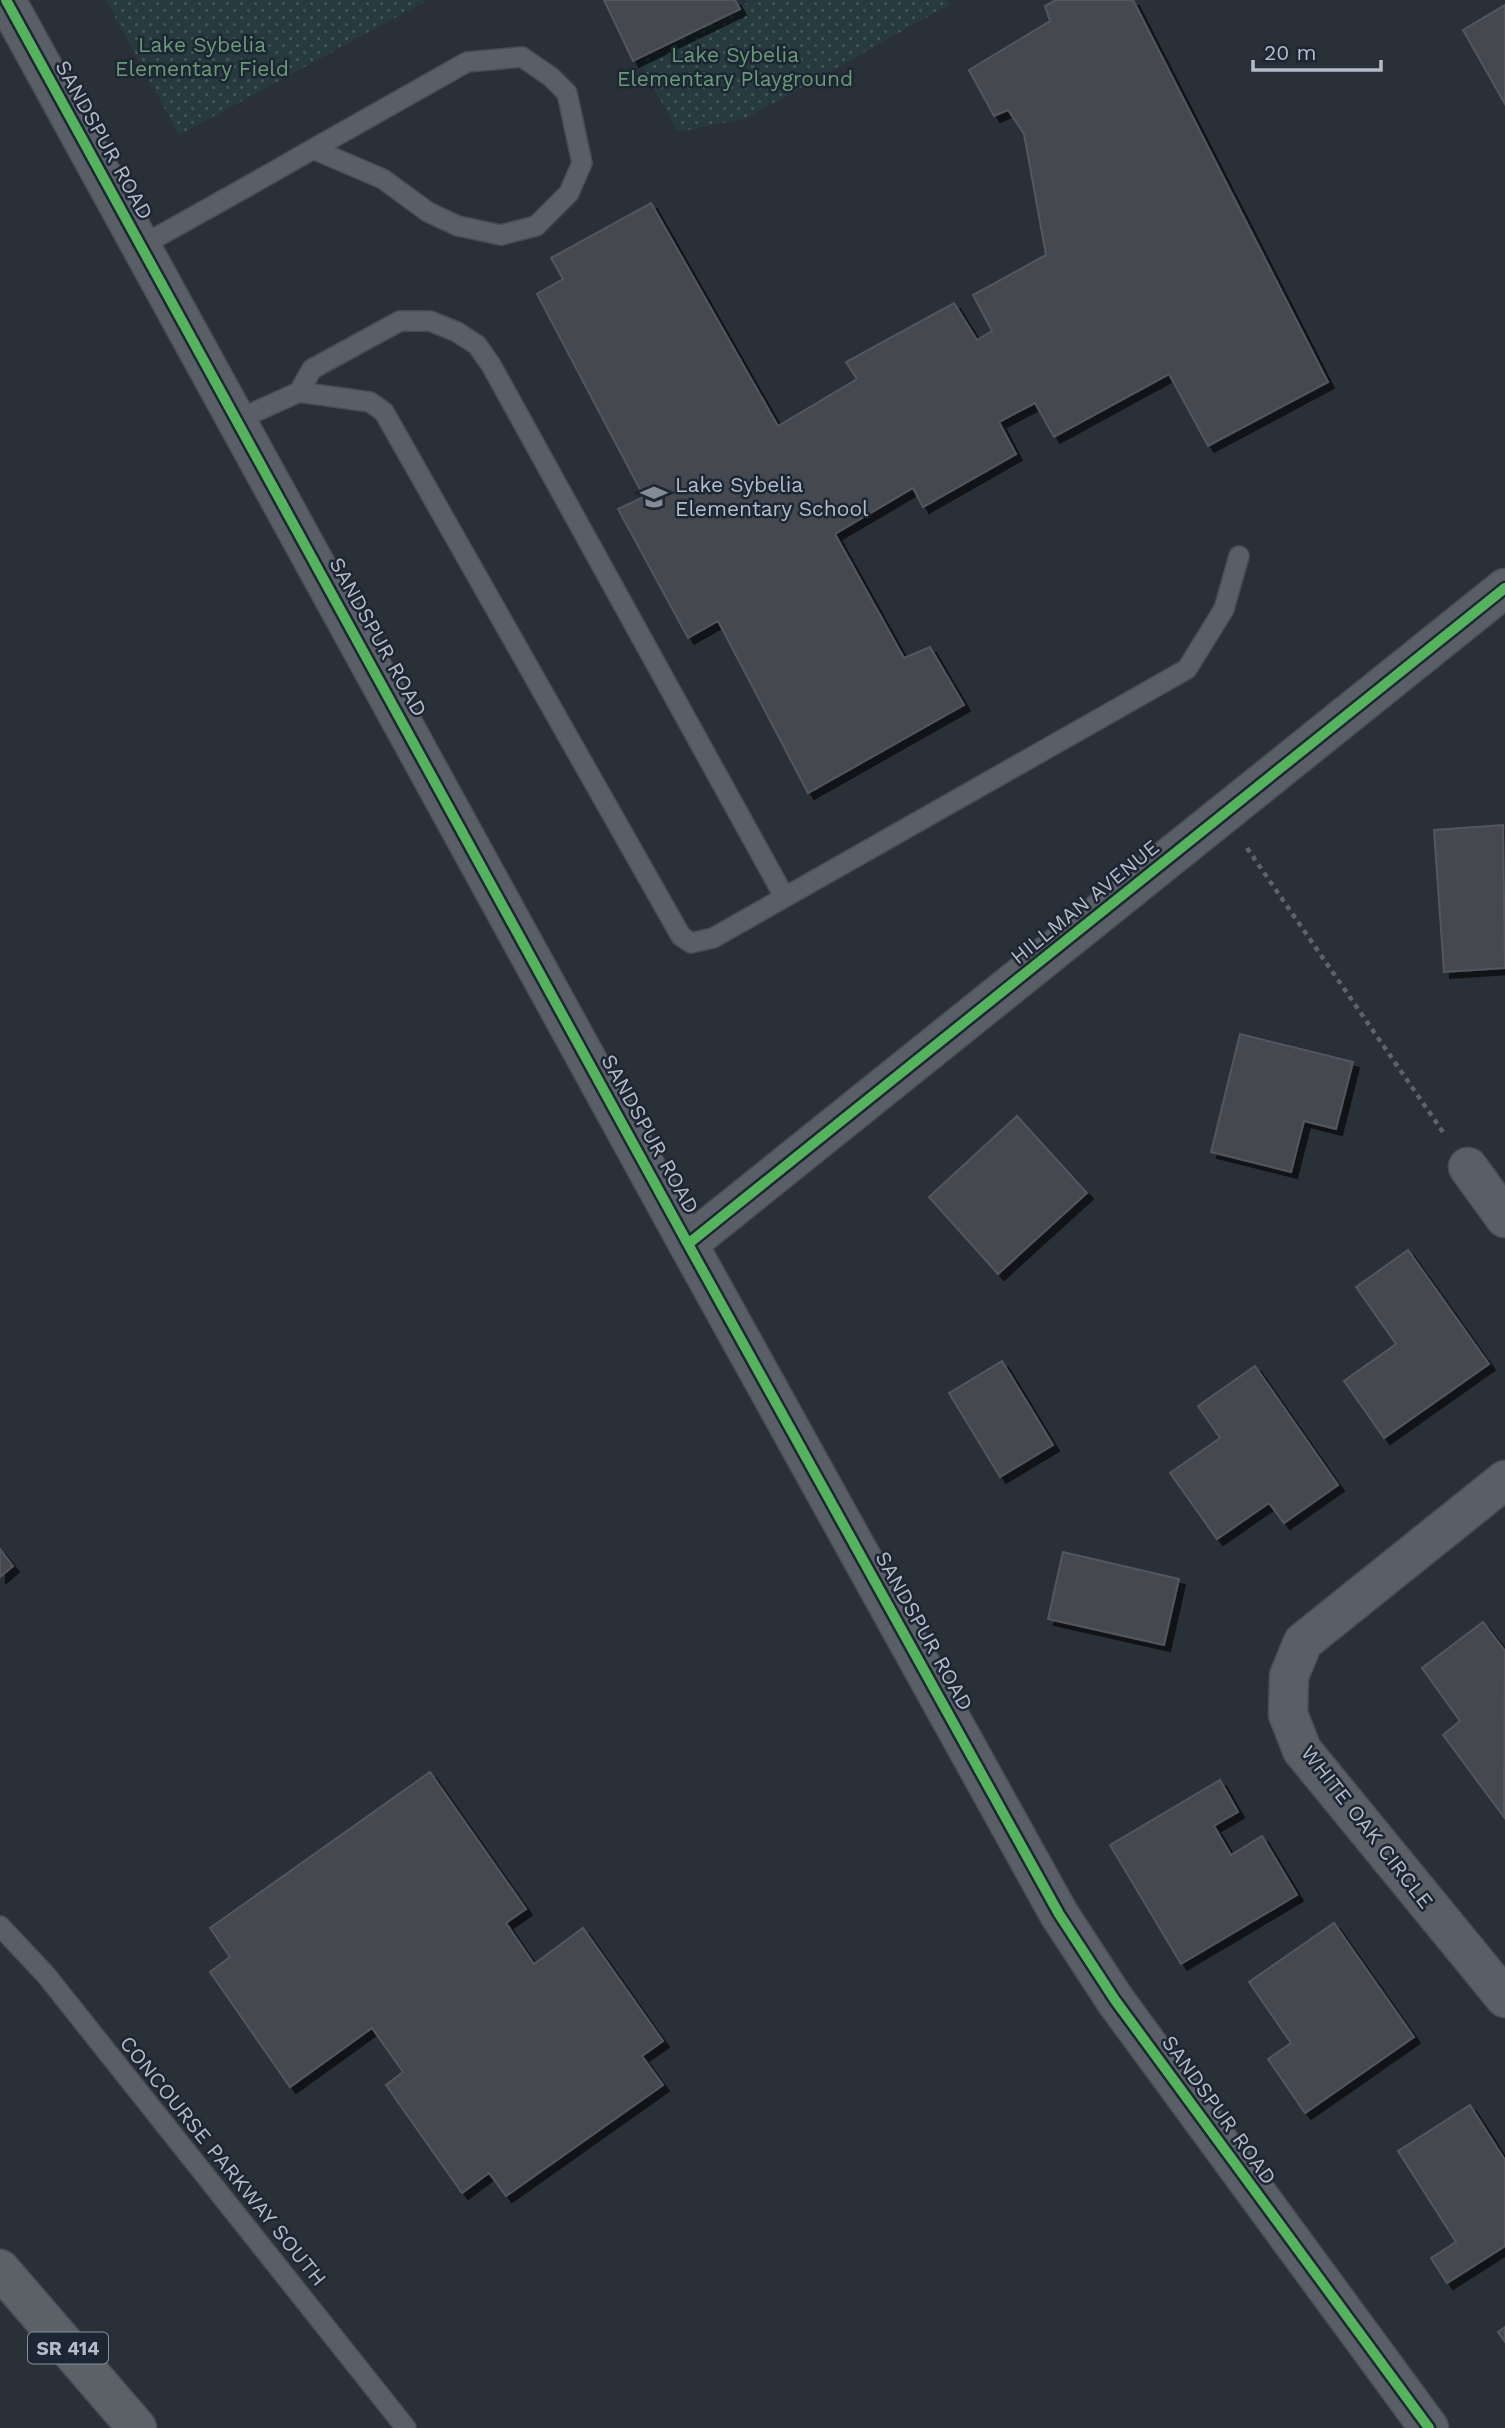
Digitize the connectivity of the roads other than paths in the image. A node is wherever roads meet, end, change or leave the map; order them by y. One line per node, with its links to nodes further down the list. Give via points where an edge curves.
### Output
1 (6, 0): 3 (street, SANDSPUR ROAD)
2 (313, 149): 2 (lane, via 467,62 522,57 567,93 582,163 569,193 536,226 501,235 458,226 428,212 383,179); 3 (lane)
3 (141, 246): 5 (street, SANDSPUR ROAD)
4 (299, 391): 5 (lane); 8 (lane, via 370,402 384,412 681,936 691,943 703,942); 8 (lane, via 312,369 400,321 430,321 477,345)
5 (237, 420): 11 (street, SANDSPUR ROAD)
6 (1239, 556): 8 (lane, via 1224,609 1187,669)
7 (1505, 588): 11 (street, HILLMAN AVENUE)
8 (784, 896)
9 (1468, 1167): 10 (street)
10 (1505, 1218)
11 (688, 1244): 18 (street, SANDSPUR ROAD, via 1059,1914 1115,2000)
12 (1505, 1480): 14 (street, WHITE OAK CIRCLE, via 1303,1642 1289,1676 1288,1714 1302,1750)
13 (0, 1926): 17 (lane, CONCOURSE PARKWAY SOUTH, via 46,1975)
14 (1505, 1998)
15 (0, 2269): 16 (main road, SR 414)
16 (137, 2428)
17 (406, 2428)
18 (1429, 2428)

